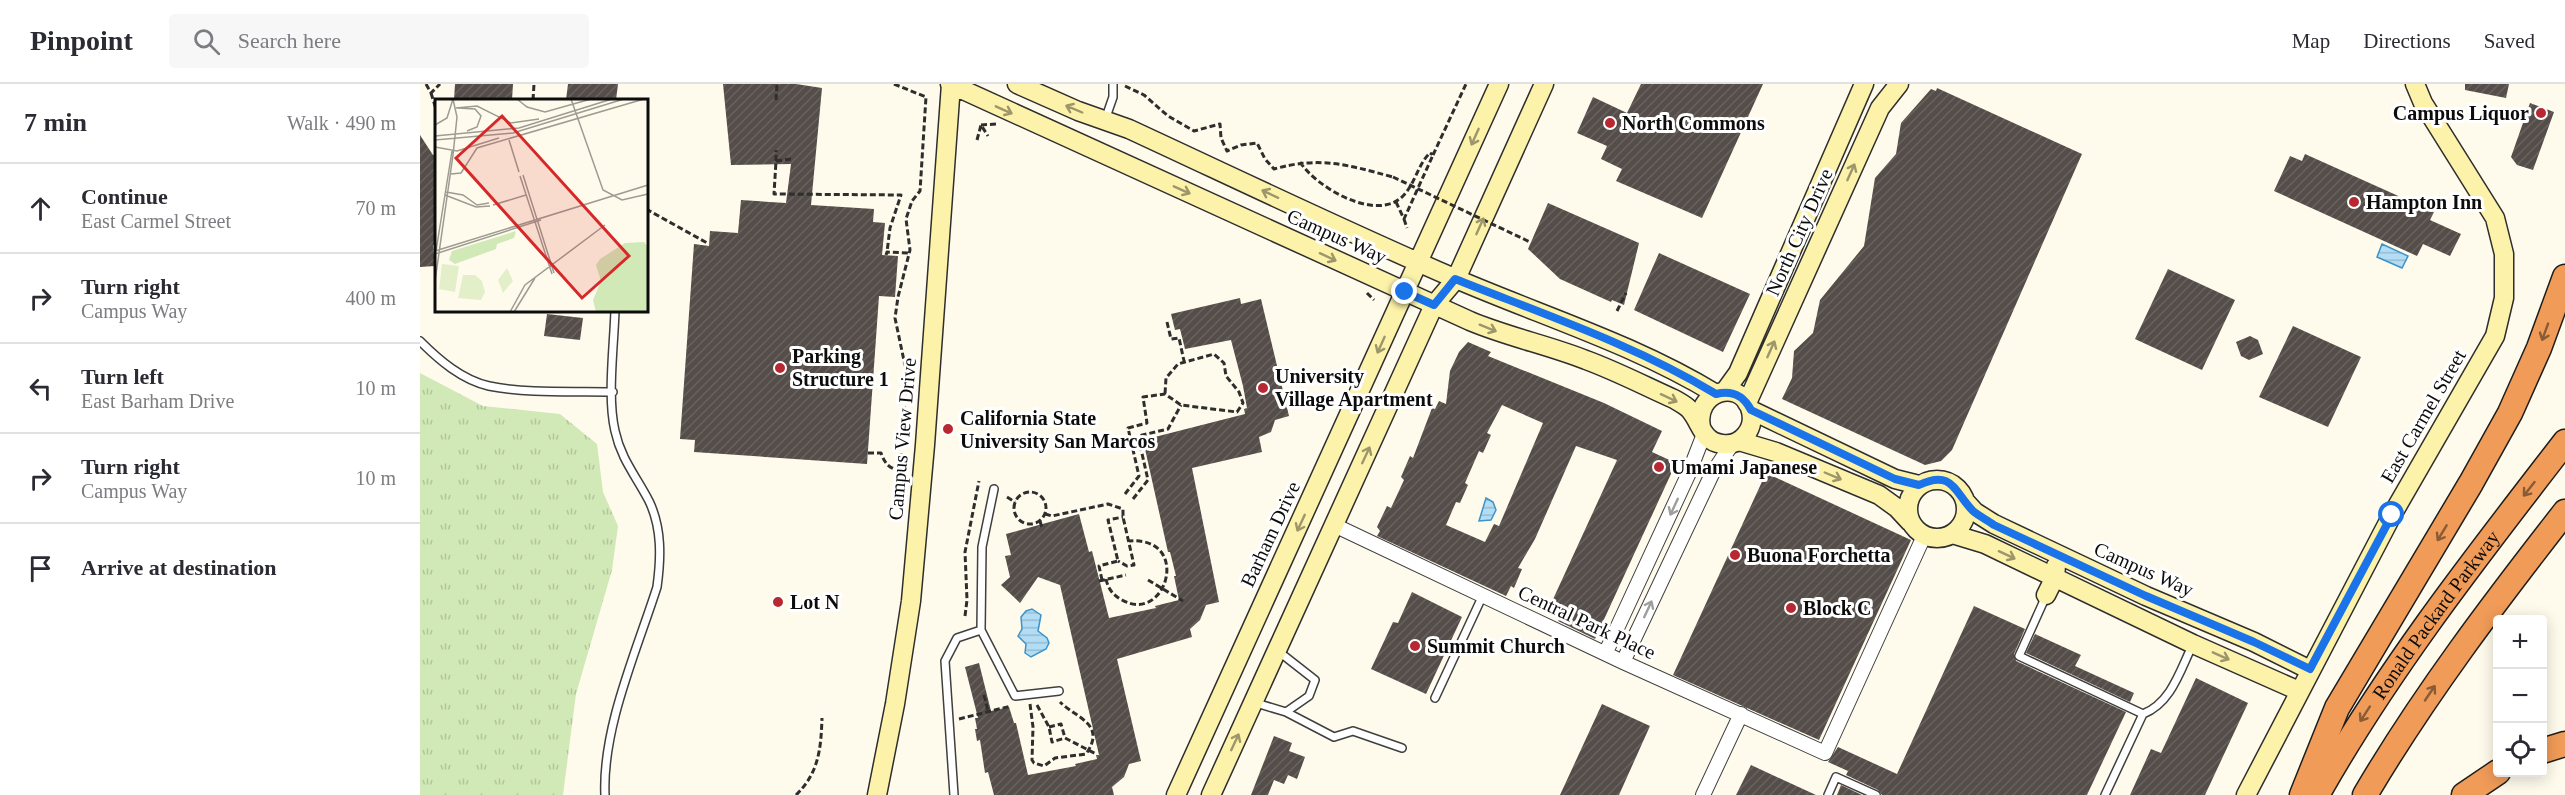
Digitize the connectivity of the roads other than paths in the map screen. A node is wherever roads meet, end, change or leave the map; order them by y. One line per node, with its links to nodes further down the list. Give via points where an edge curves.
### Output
1 (951, 84): 13 (street, Campus Way, one-way to 13); 53 (street, Campus View Drive, via 911,601)
2 (1017, 84): 9 (street, Campus Way, one-way to 2)
3 (1499, 84): 10 (street, one-way to 10)
4 (1544, 84): 12 (street, one-way to 4)
5 (1864, 84): 18 (street, North City Drive, via 1738,373)
6 (1899, 84): 19 (street, North City Drive, one-way to 6, via 1880,108)
7 (2415, 84): 40 (street, East Carmel Street, via 2495,218 2504,254 2504,298 2495,336 2392,515)
8 (1113, 85): 9 (lane)
9 (1104, 120): 10 (street, Campus Way, one-way to 9)
10 (1418, 262): 12 (street, Campus Way); 13 (street, Barham Drive)
11 (2565, 277): 62 (highway, one-way to 62, via 2510,414 2337,708)
12 (1455, 279): 14 (street); 18 (street, Campus Way, via 1585,330)
13 (1405, 292): 14 (street, Campus Way); 55 (street, Barham Drive, one-way to 55)
14 (1434, 305): 20 (street, Campus Way, one-way to 20, via 1510,337 1587,360 1656,391 1689,409); 28 (street, one-way to 14)
15 (615, 312): 17 (lane)
16 (420, 341): 17 (lane, via 459,373 487,385 521,390)
17 (613, 392): 52 (lane, via 614,428 623,458 650,503 659,533 660,567 612,732)
18 (1720, 393): 19 (street, Campus Way, via 1741,397); 20 (street, via 1704,403 1700,411)
19 (1749, 406): 21 (street, via 1750,427); 23 (street, Campus Way, via 1895,479)
20 (1703, 431): 21 (street, via 1717,443); 38 (street, one-way to 38, via 1689,475)
21 (1736, 442): 27 (street, one-way to 27, via 1776,452 1879,495); 39 (street, one-way to 21, via 1712,474)
22 (2565, 442): 63 (highway, Ronald Packard Parkway, one-way to 63, via 2430,618)
23 (1919, 485): 25 (street, Campus Way, via 1947,481); 27 (street, via 1908,502)
24 (994, 489): 35 (lane, via 982,547)
25 (1965, 501): 29 (street, via 1964,520); 31 (street, Campus Way, via 1994,525)
26 (2565, 512): 64 (highway, Ronald Packard Parkway, one-way to 26, via 2431,691)
27 (1910, 522): 30 (street)
28 (1334, 525): 33 (street, Central Park Place); 37 (street)
29 (1953, 534): 30 (street); 32 (street, one-way to 32, via 1985,544)
30 (1924, 536): 46 (street, Central Park Place, via 1825,753)
31 (2051, 551): 32 (street, via 2057,565); 40 (street, Campus Way)
32 (2055, 577): 34 (street); 36 (street)
33 (1484, 595): 38 (street, Central Park Place); 43 (lane)
34 (2046, 595): 47 (lane, via 2019,656)
35 (981, 630): 41 (lane, via 1014,696); 54 (lane, via 957,638 945,661)
36 (2193, 644): 42 (street, one-way to 42); 47 (lane, via 2168,696 2154,710)
37 (1276, 651): 44 (street); 45 (lane, via 1315,680 1309,696)
38 (1606, 652): 39 (street, Central Park Place)
39 (1623, 662): 46 (street, Central Park Place)
40 (2310, 669): 42 (street, East Carmel Street)
41 (1059, 691)
42 (2299, 691): 61 (street, East Carmel Street)
43 (1435, 698)
44 (1253, 702): 45 (lane); 56 (street, one-way to 44)
45 (1286, 712): 49 (lane, via 1334,737 1353,732)
46 (1741, 714): 57 (street)
47 (2143, 714): 60 (lane)
48 (2565, 744): 50 (highway)
49 (1402, 748)
50 (2547, 749)
51 (2493, 775): 65 (highway)
52 (605, 795)
53 (877, 795)
54 (954, 795)
55 (1176, 795)
56 (1211, 795)
57 (1703, 795)
58 (1828, 795): 59 (lane, via 1836,777)
59 (1876, 795)
60 (2105, 795)
61 (2246, 795)
62 (2301, 795)
63 (2317, 795)
64 (2365, 795)
65 (2464, 795)

